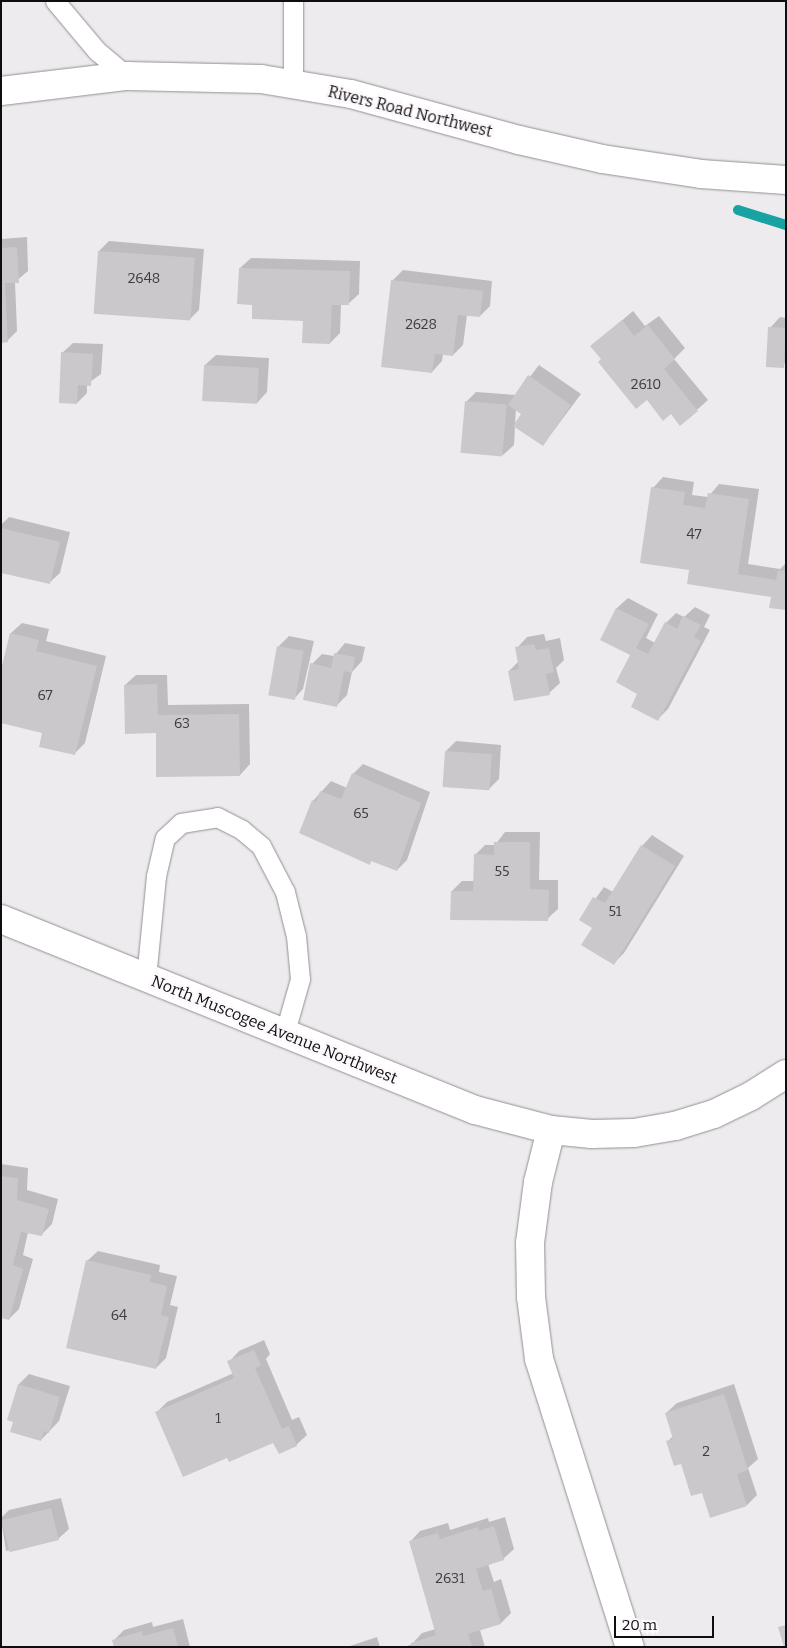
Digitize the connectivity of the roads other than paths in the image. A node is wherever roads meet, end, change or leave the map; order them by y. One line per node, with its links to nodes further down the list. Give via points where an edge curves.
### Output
1 (55, 1): 3 (lane, via 97,51)
2 (293, 1): 4 (lane)
3 (127, 76): 4 (street, Rivers Road Northwest, via 261,80); 5 (street, Rivers Road Northwest)
4 (293, 85): 6 (street, Rivers Road Northwest, via 351,94 602,159 701,174)
5 (1, 91)
6 (786, 180)
7 (1, 919): 8 (street, North Muscogee Avenue Northwest)
8 (146, 978): 9 (street, North Muscogee Avenue Northwest); 9 (lane, via 156,876 165,838 181,823 218,817 242,830 261,846 285,892 296,936 300,979)
9 (284, 1034): 11 (street, North Muscogee Avenue Northwest, via 475,1110)
10 (786, 1074): 11 (street, North Muscogee Avenue Northwest, via 714,1114 675,1126 618,1134)
11 (551, 1130): 12 (street, via 538,1182 530,1243 531,1297 539,1358)
12 (630, 1647)

